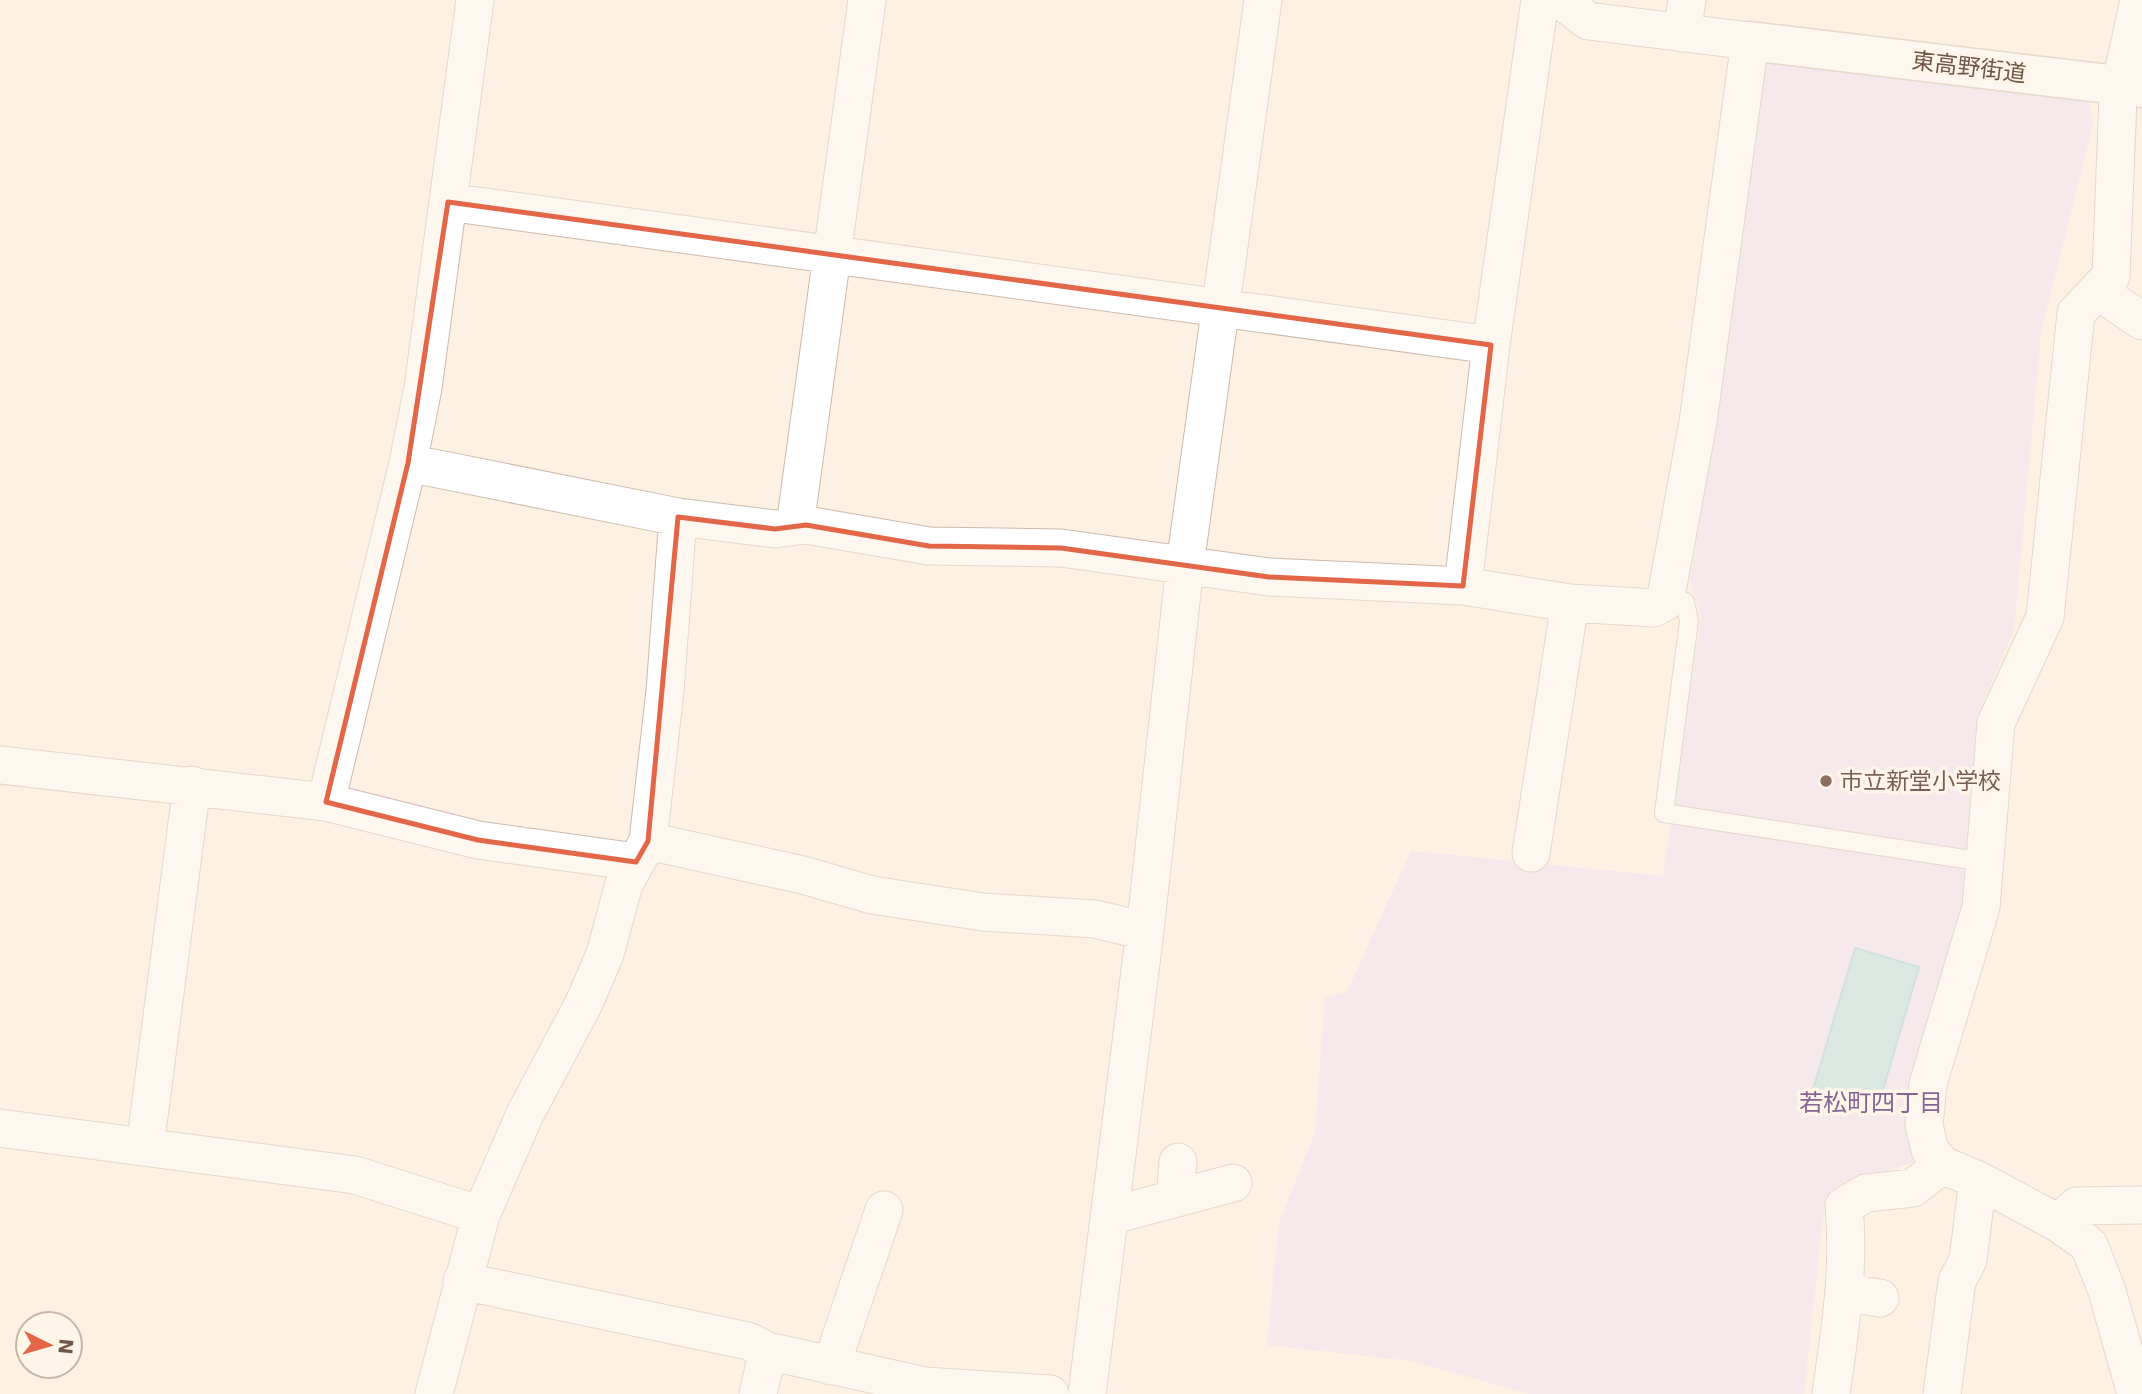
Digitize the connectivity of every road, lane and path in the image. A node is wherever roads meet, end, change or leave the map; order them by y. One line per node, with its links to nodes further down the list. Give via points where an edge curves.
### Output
1 (475, 0): 10 (street)
2 (866, 0): 11 (street)
3 (1263, 0): 13 (street)
4 (1540, 0): 15 (street)
5 (1561, 0): 7 (street, 東高野街道, via 1588,21)
6 (2139, 0): 9 (street)
7 (1685, 16): 8 (street, 東高野街道)
8 (1750, 41): 9 (street, 東高野街道); 21 (street, via 1698,422)
9 (2131, 87): 12 (street, via 2111,276)
10 (448, 202): 11 (street); 16 (street)
11 (834, 255): 13 (street); 18 (street)
12 (2098, 290): 14 (street); 28 (street, via 2076,313 2045,617 1996,723)
13 (1218, 308): 15 (street); 19 (street)
14 (2142, 321)
15 (1491, 345): 20 (street)
16 (408, 463): 17 (street); 25 (street)
17 (678, 517): 18 (street, via 775,529); 26 (street, via 665,691)
18 (795, 526): 19 (street, via 929,546 1061,548)
19 (1185, 565): 20 (street, via 1350,583); 29 (street)
20 (1463, 586): 22 (street)
21 (1665, 602): 22 (street, via 1654,608); 28 (lane, via 1685,602 1689,621 1664,813)
22 (1570, 603): 27 (street)
23 (0, 765): 24 (street)
24 (192, 785): 25 (street); 31 (street)
25 (326, 802): 26 (street, via 478,840)
26 (642, 851): 29 (street, via 803,874 872,895 984,912 1095,919); 39 (street, via 624,884 605,954 584,1003 525,1114)
27 (1531, 853)
28 (1984, 862): 33 (street, via 1981,907 1928,1084 1924,1125 1930,1150)
29 (1145, 931): 40 (street)
30 (0, 1128): 31 (street)
31 (145, 1147): 39 (street, via 355,1174)
32 (1178, 1162): 36 (street)
33 (1942, 1166): 34 (street); 51 (street, via 1913,1188 1866,1193 1844,1206 1848,1244 1863,1296)
34 (1978, 1180): 41 (street); 52 (street, via 1968,1260 1957,1281)
35 (1233, 1183): 36 (street)
36 (1175, 1198): 40 (street)
37 (2142, 1205): 41 (street, via 2077,1206)
38 (884, 1210): 44 (street)
39 (481, 1215): 42 (street)
40 (1110, 1216): 50 (street)
41 (2058, 1223): 53 (street, via 2089,1245)
42 (462, 1281): 43 (street, via 748,1341); 46 (street)
43 (768, 1351): 44 (street); 47 (street)
44 (831, 1366): 45 (street)
45 (924, 1390): 48 (street)
46 (434, 1394)
47 (758, 1394)
48 (1039, 1394): 49 (street)
49 (1050, 1394)
50 (1087, 1394)
51 (1830, 1394)
52 (1942, 1394)
53 (2136, 1394)

